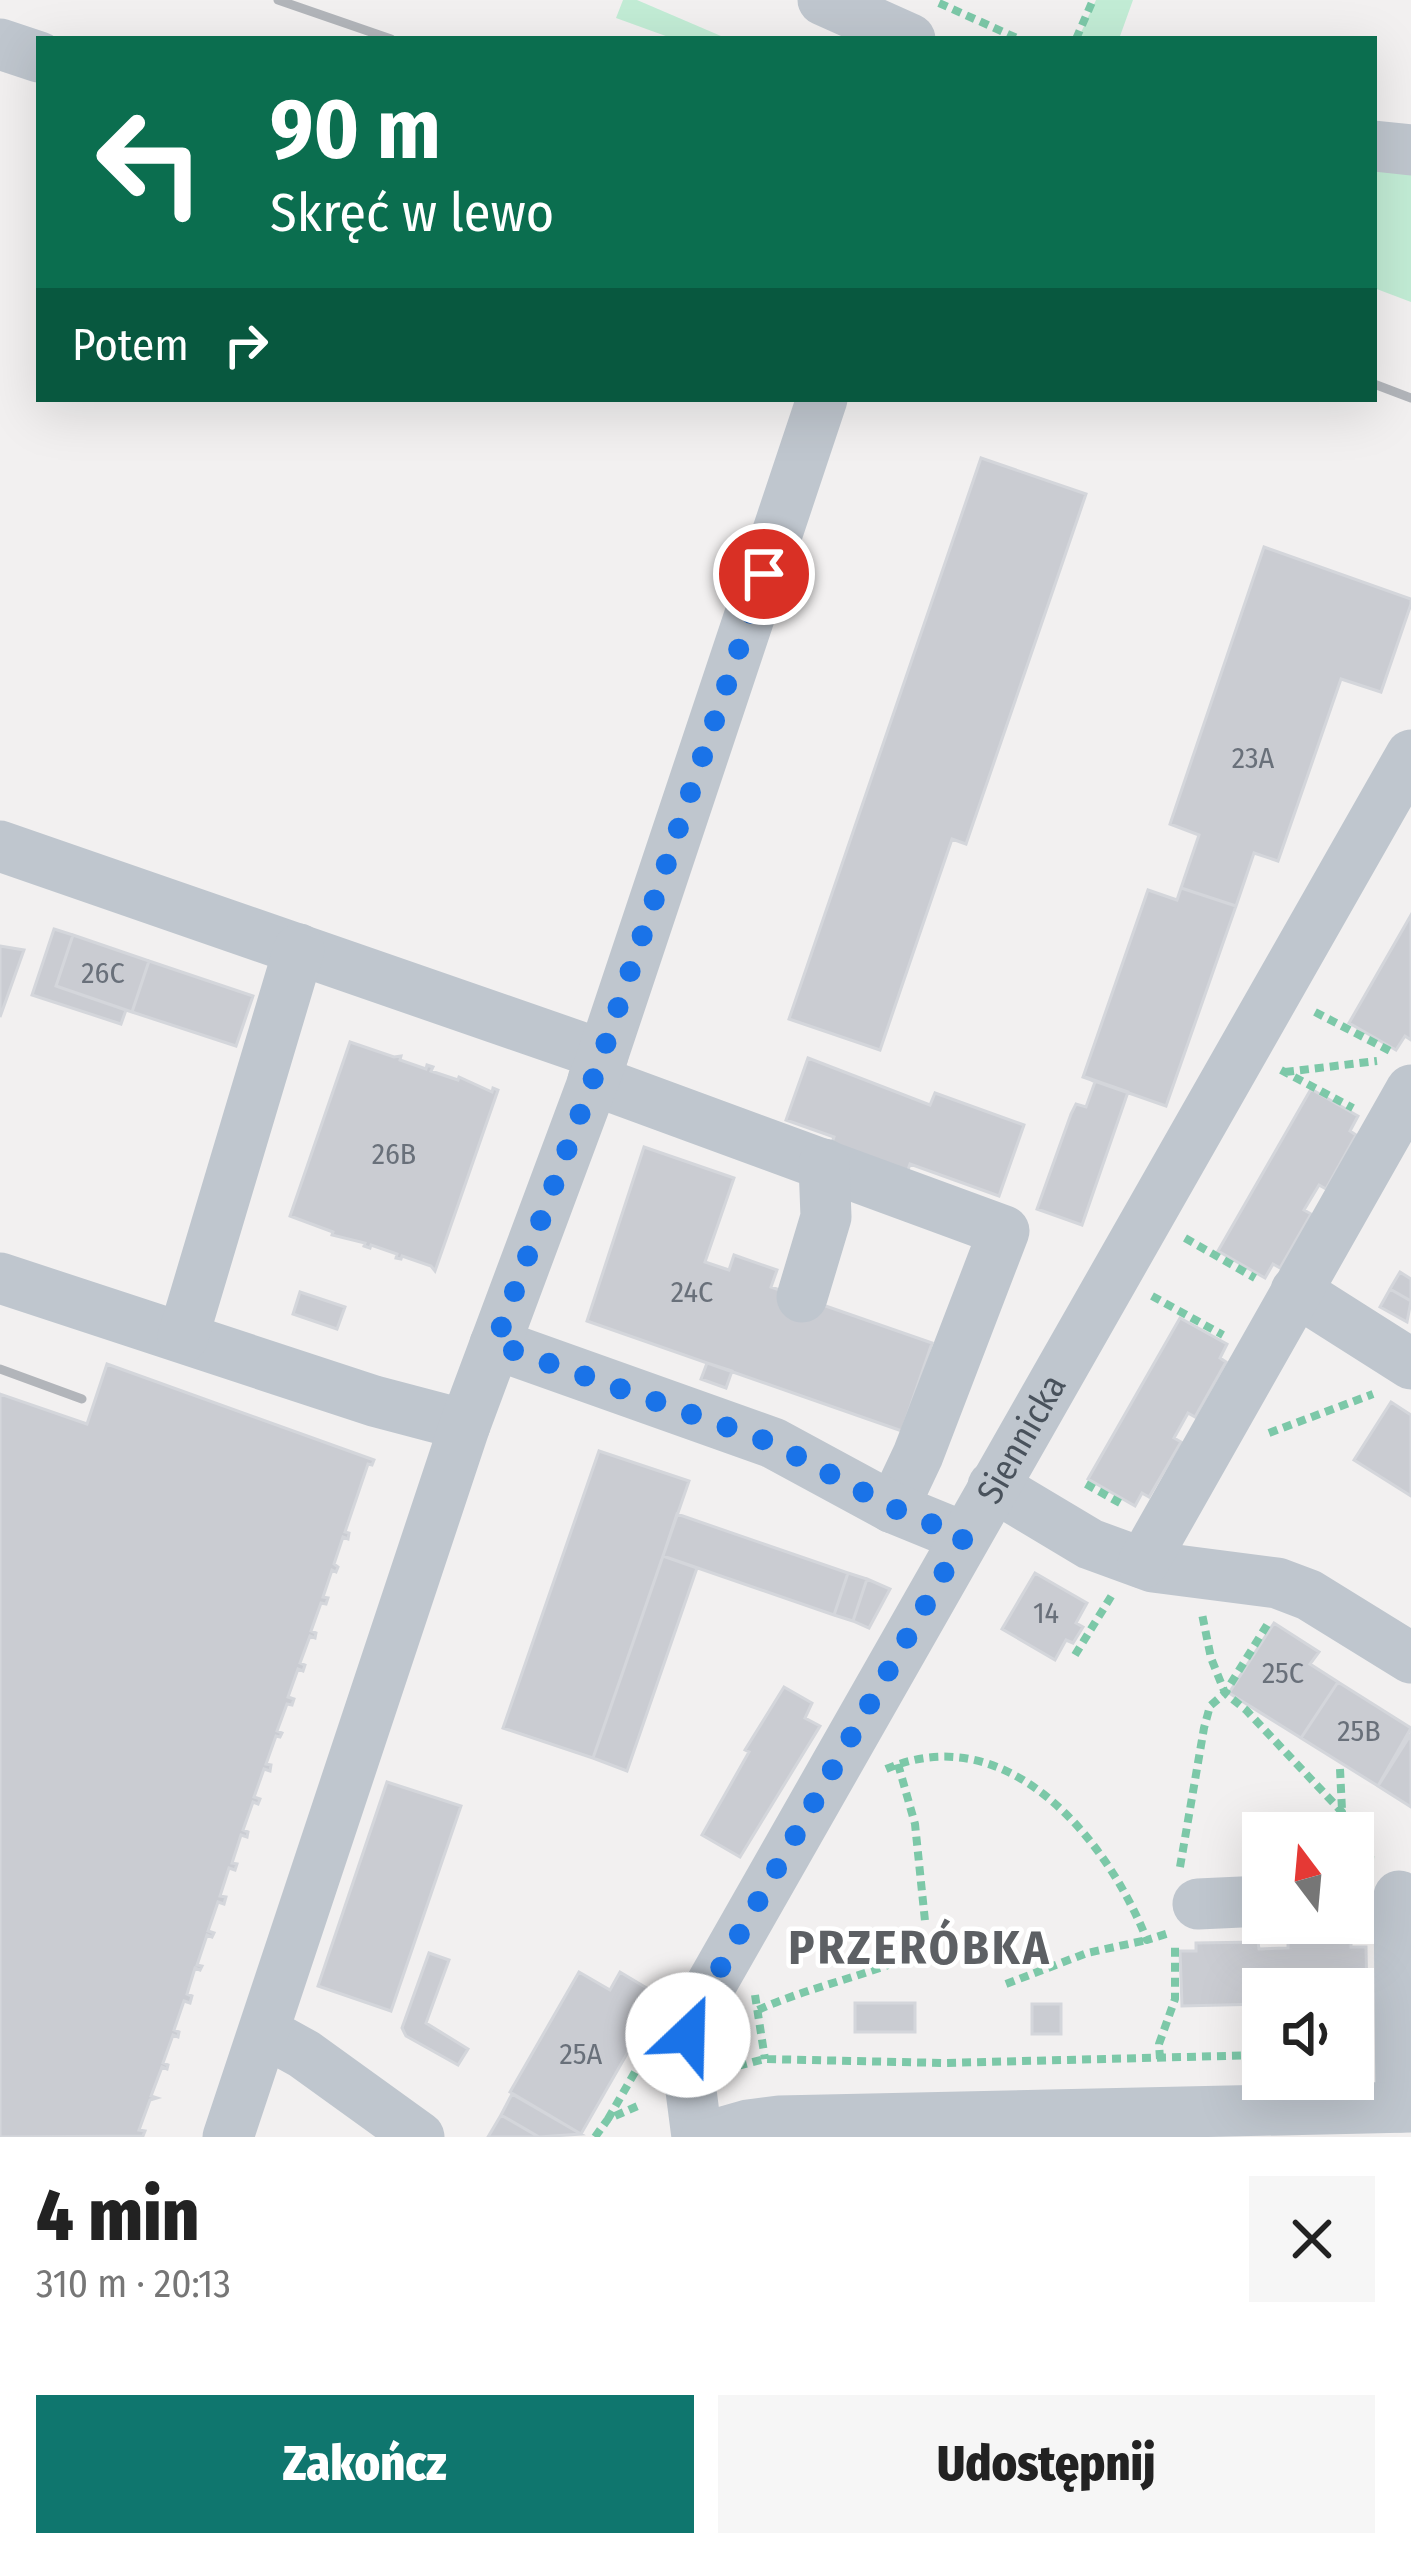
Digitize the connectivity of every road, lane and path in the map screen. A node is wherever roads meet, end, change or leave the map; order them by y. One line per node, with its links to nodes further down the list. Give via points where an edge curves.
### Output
1 (823, 0): 4 (street)
2 (932, 0): 5 (path)
3 (1093, 0): 6 (path)
4 (903, 36)
5 (1012, 36)
6 (1077, 36)
7 (0, 44): 8 (street)
8 (36, 56)
9 (1377, 146): 10 (street)
10 (1411, 150)
11 (822, 402): 17 (street)
12 (1411, 754): 33 (street, Siennicka)
13 (0, 846): 14 (street)
14 (299, 949): 17 (street); 26 (street)
15 (1309, 1008): 18 (path, via 1402,1058)
16 (1275, 1066): 18 (path)
17 (598, 1067): 20 (street); 27 (street)
18 (1285, 1072): 19 (path)
19 (1400, 1109): 24 (street)
20 (824, 1164): 25 (street, via 826,1216); 34 (street, via 1004,1231)
21 (1178, 1234): 24 (path)
22 (0, 1278): 26 (street)
23 (1145, 1292): 28 (path)
24 (1294, 1295): 28 (street); 29 (street)
25 (802, 1297)
26 (183, 1337): 30 (street)
27 (495, 1344): 30 (street); 34 (street, via 772,1443)
28 (1259, 1355): 36 (street)
29 (1394, 1378): 31 (path)
30 (466, 1425): 53 (street)
31 (1267, 1433)
32 (1067, 1474): 36 (path)
33 (993, 1486): 35 (street, Siennicka); 36 (street, via 1090,1544)
34 (893, 1508): 35 (street)
35 (964, 1537): 63 (street, Siennicka, via 696,2011 686,2053)
36 (1152, 1544): 37 (street)
37 (1193, 1571): 38 (street); 40 (path)
38 (1291, 1588): 39 (street); 40 (path)
39 (1411, 1658)
40 (1225, 1694): 44 (path); 46 (path, via 1210,1706 1204,1728)
41 (898, 1764): 43 (path); 48 (path, via 915,1824); 49 (path, via 973,1757 1037,1789 1102,1852)
42 (1340, 1769): 44 (path)
43 (868, 1777)
44 (1342, 1812)
45 (1390, 1905): 58 (street)
46 (1187, 1915): 47 (street); 49 (path, via 1172,1933); 55 (path)
47 (1242, 1918)
48 (925, 1921)
49 (1147, 1940): 51 (path)
50 (888, 1965): 52 (path)
51 (1006, 1984)
52 (758, 2010)
53 (266, 2033): 60 (street); 61 (street)
54 (1242, 2056): 55 (path)
55 (1160, 2059): 56 (path, via 765,2059)
56 (738, 2066)
57 (640, 2105): 62 (path, via 608,2120)
58 (1406, 2107): 59 (street)
59 (840, 2128): 64 (street, via 748,2125)
60 (228, 2137)
61 (419, 2137)
62 (596, 2137)
63 (697, 2137)
64 (706, 2137)

